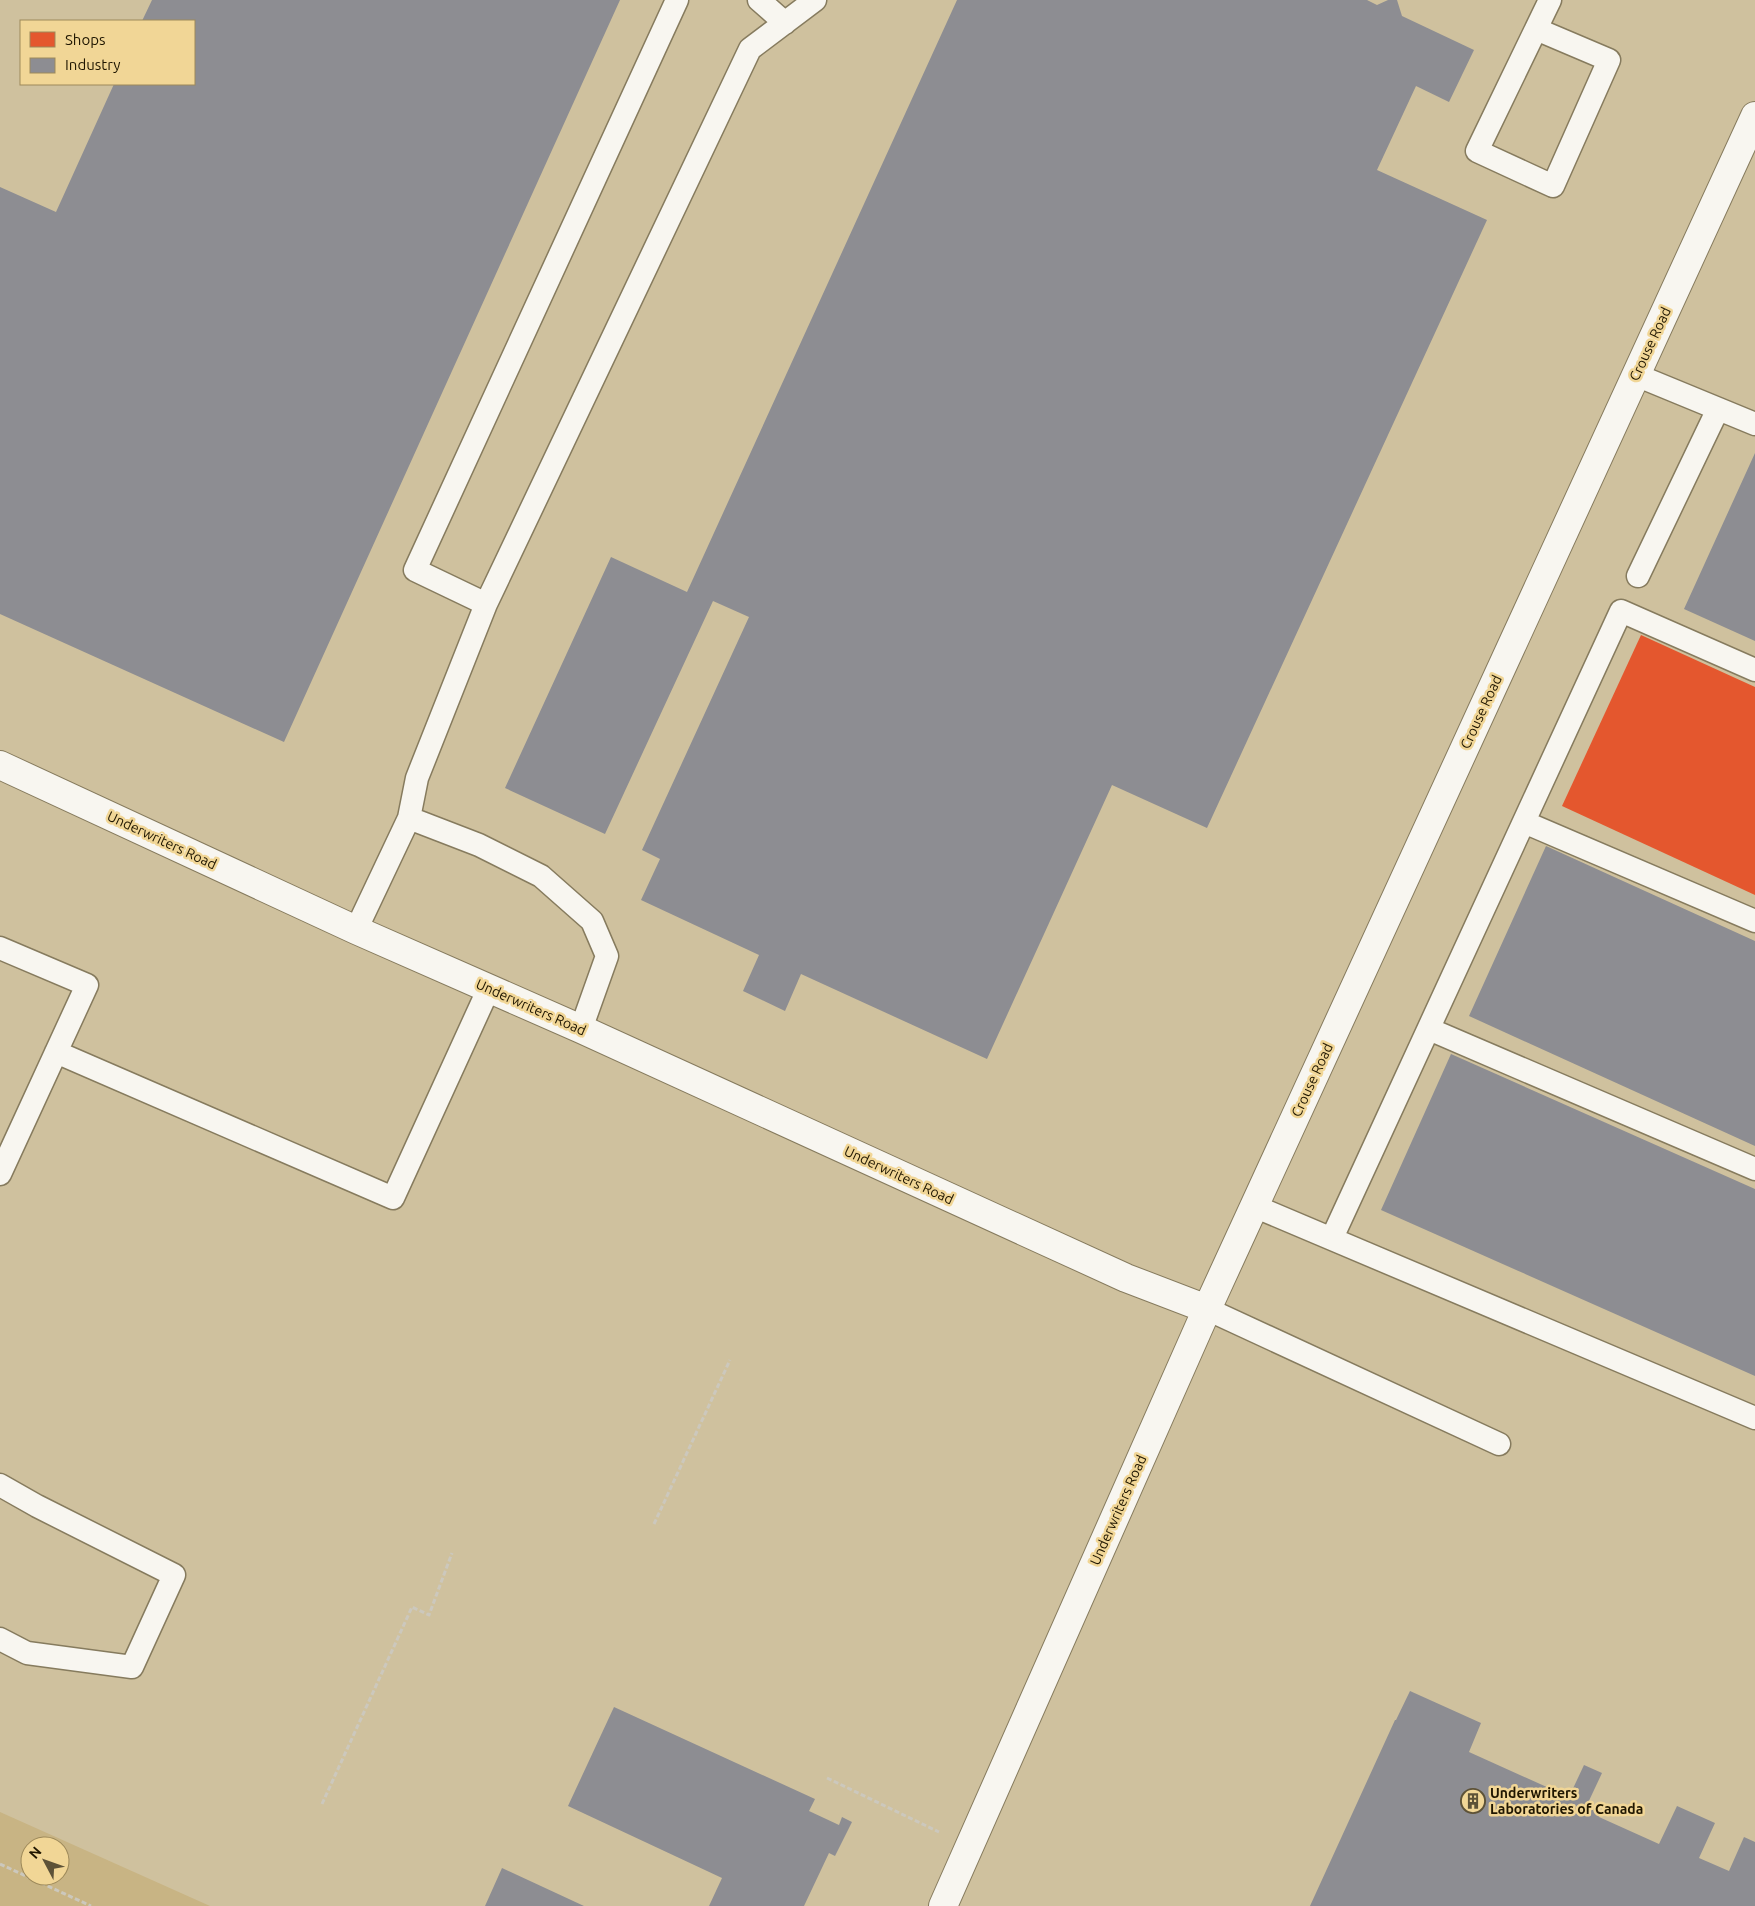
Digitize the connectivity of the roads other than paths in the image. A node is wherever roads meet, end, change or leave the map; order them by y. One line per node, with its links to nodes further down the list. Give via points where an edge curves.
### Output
1 (677, 0): 12 (lane, via 415,570)
2 (759, 0): 5 (lane)
3 (815, 0): 5 (lane)
4 (1550, 0): 6 (lane)
5 (785, 23): 12 (lane, via 750,49)
6 (1536, 30): 6 (lane, via 1477,151 1552,186 1610,60)
7 (1755, 116): 8 (street, Crouse Road)
8 (1636, 375): 9 (lane); 26 (street, Crouse Road)
9 (1718, 409): 10 (lane); 11 (lane)
10 (1755, 424)
11 (1638, 576)
12 (486, 604): 15 (lane, via 417,778)
13 (1755, 670): 16 (lane, via 1621,611)
14 (0, 765): 18 (street, Underwriters Road)
15 (408, 818): 18 (lane); 21 (lane, via 478,845 541,876 592,922 607,956)
16 (1524, 822): 17 (lane); 22 (lane)
17 (1755, 922)
18 (356, 930): 20 (street, Underwriters Road)
19 (0, 948): 23 (lane, via 87,985)
20 (489, 988): 21 (street, Underwriters Road); 23 (lane, via 393,1198)
21 (581, 1029): 28 (street, Underwriters Road, via 1126,1278)
22 (1428, 1029): 24 (lane); 27 (lane)
23 (56, 1052): 25 (lane)
24 (1755, 1169)
25 (0, 1174)
26 (1254, 1206): 27 (lane); 28 (street, Crouse Road)
27 (1332, 1238): 29 (lane)
28 (1206, 1309): 30 (lane); 33 (street, Underwriters Road)
29 (1755, 1418)
30 (1499, 1444)
31 (0, 1484): 32 (lane, via 174,1575 132,1667 27,1653)
32 (0, 1639)
33 (943, 1906)

